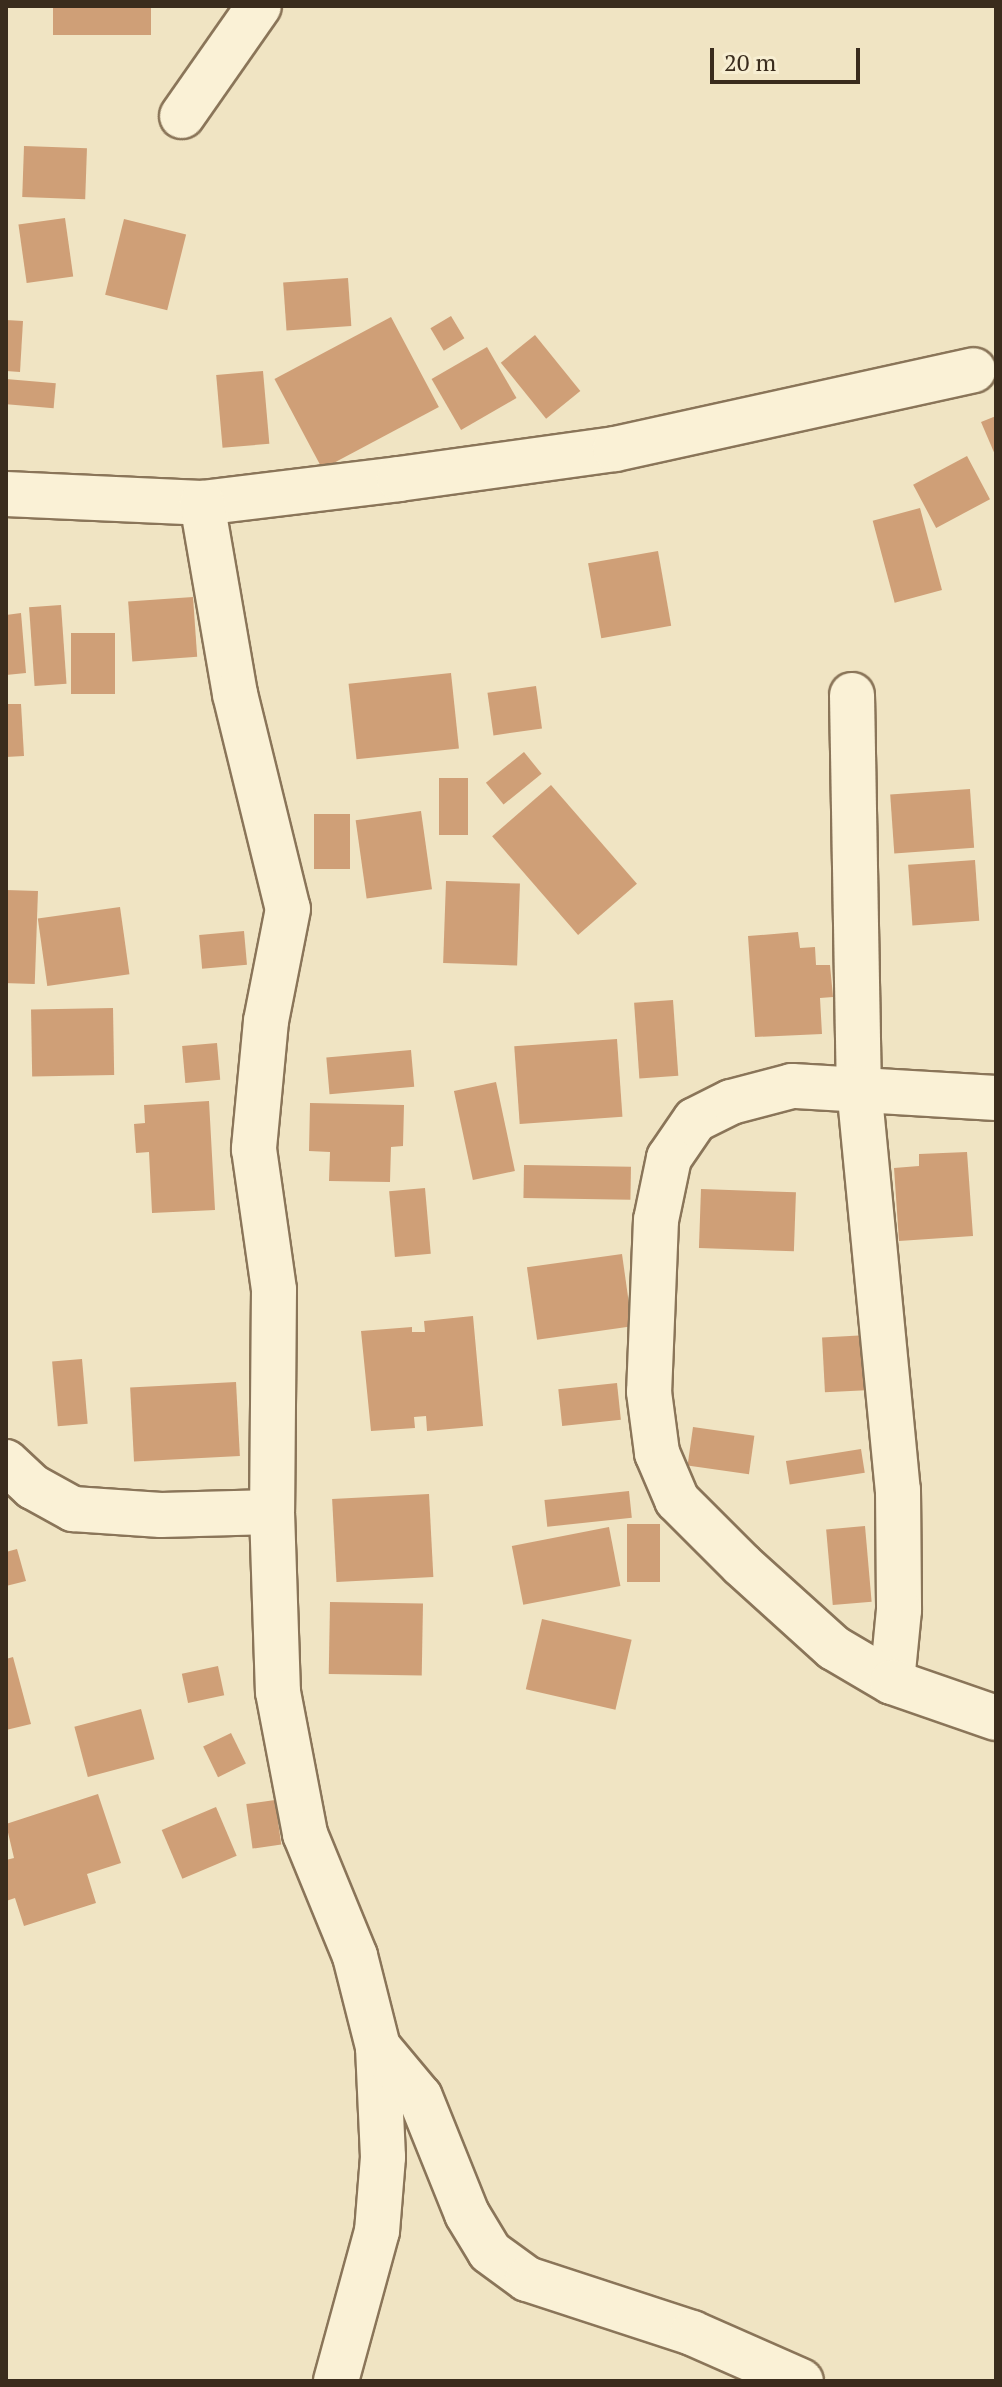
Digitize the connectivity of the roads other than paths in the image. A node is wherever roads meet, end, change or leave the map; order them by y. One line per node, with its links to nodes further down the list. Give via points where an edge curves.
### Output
1 (259, 6): 2 (street)
2 (182, 116)
3 (973, 370): 5 (street, via 615,449)
4 (6, 494): 5 (street)
5 (202, 503): 10 (street, via 235,694 288,909 266,1021 254,1149 274,1290)
6 (852, 695): 7 (street)
7 (859, 1087): 8 (street); 11 (street, via 898,1490 899,1610); 11 (street, via 792,1086 731,1102 695,1120 677,1145 669,1158 656,1220 649,1392 657,1453 677,1500 834,1648)
8 (996, 1098)
9 (6, 1462): 10 (street, via 33,1487 73,1509 161,1515)
10 (272, 1512): 13 (street, via 285,1751 305,1834 355,1956)
11 (892, 1682): 12 (street)
12 (996, 1718)
13 (378, 2047): 14 (street, via 383,2157 377,2231); 15 (street, via 420,2097 467,2214 490,2252 527,2279 692,2333)
14 (336, 2381)
15 (801, 2381)

